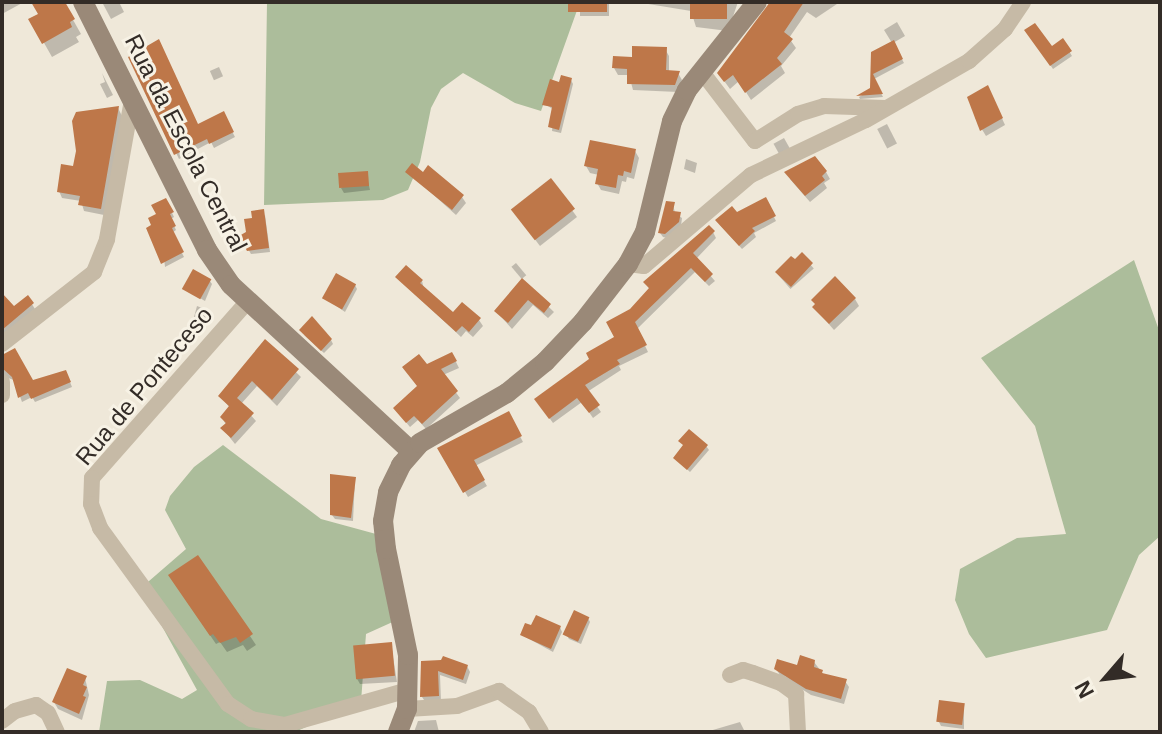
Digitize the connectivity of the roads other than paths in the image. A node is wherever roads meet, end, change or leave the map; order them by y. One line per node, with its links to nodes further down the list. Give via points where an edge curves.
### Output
1 (83, 2): 5 (street, Rua da Escola Central)
2 (757, 2): 4 (street)
3 (1023, 2): 6 (street, via 1005,29 969,61)
4 (702, 72): 6 (street, via 755,141 798,114 824,106); 7 (street, via 672,121 645,232)
5 (132, 100): 8 (street, Rua da Escola Central, via 207,250); 9 (street, via 107,239 94,272)
6 (887, 108): 7 (street, via 751,175 644,266)
7 (628, 264): 12 (street, via 545,362)
8 (248, 301): 12 (street, Rua da Escola Central, via 392,431); 14 (street, Rua de Ponteceso, via 92,478 91,504 100,528 228,704 251,719 285,725)
9 (2, 344)
10 (2, 382): 11 (street)
11 (2, 395)
12 (406, 458): 14 (street, via 388,492 383,521 406,639)
13 (730, 675): 19 (street, via 743,670 796,694)
14 (408, 699): 17 (street); 18 (street, via 457,706 499,691 529,712)
15 (2, 721): 16 (street, via 36,705 48,713)
16 (57, 732)
17 (398, 732)
18 (541, 732)
19 (798, 732)

